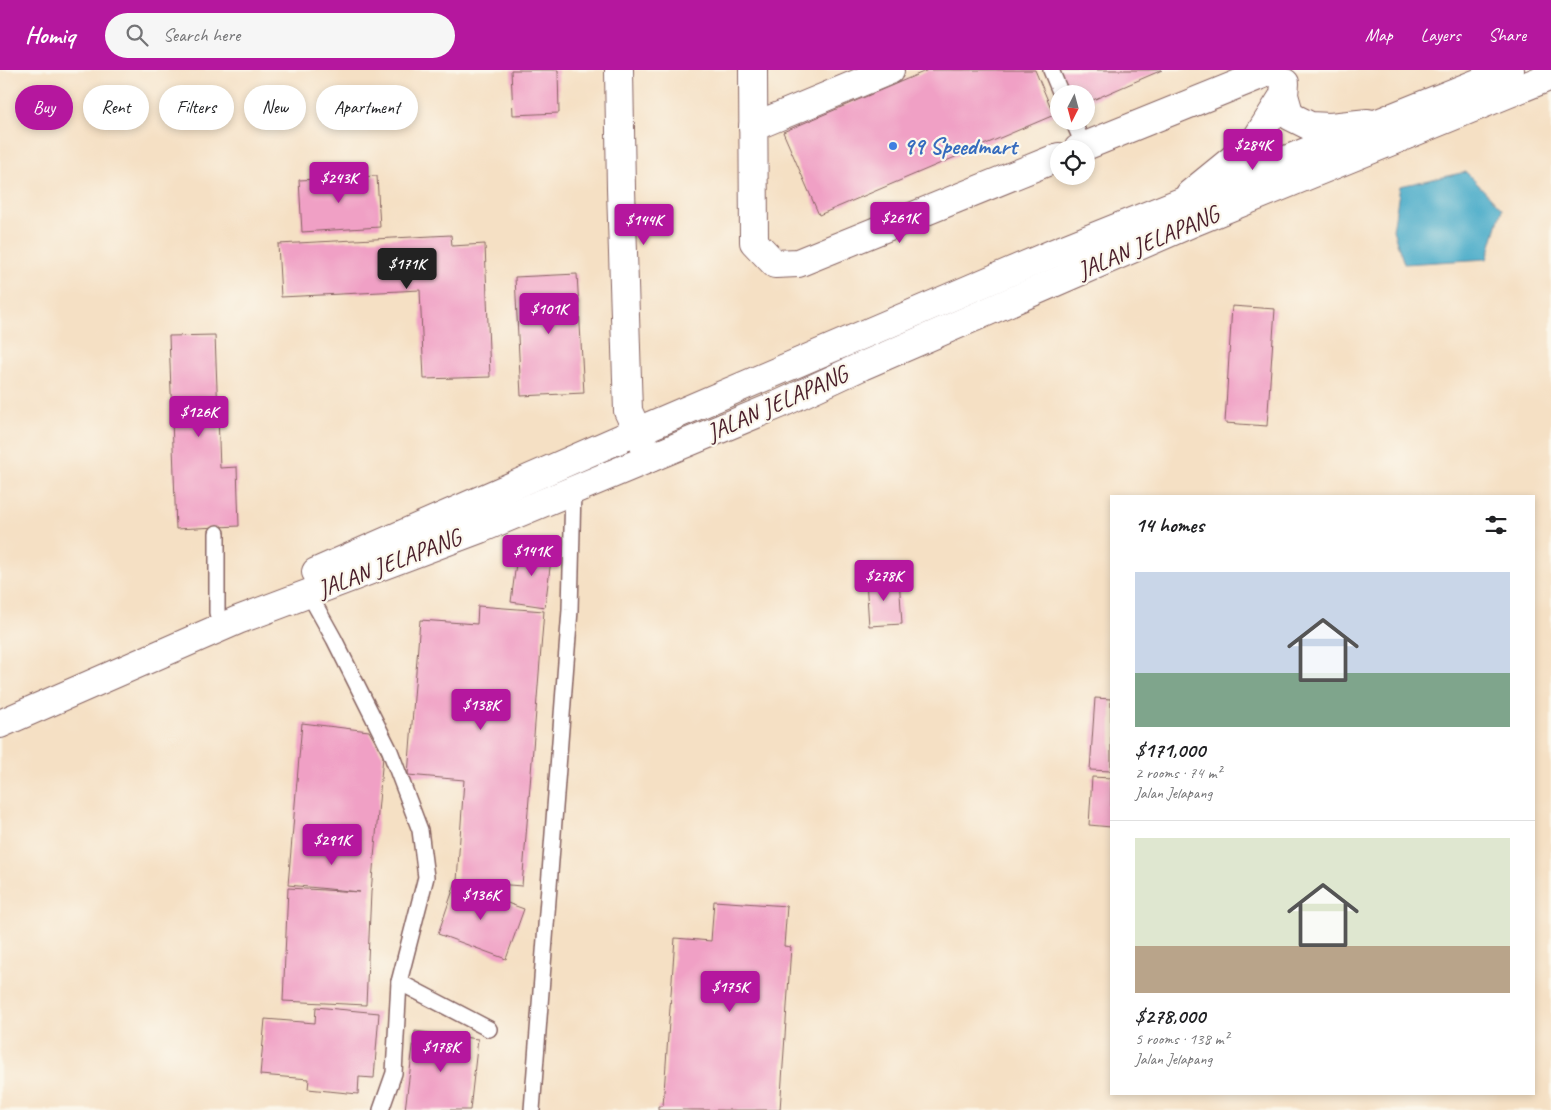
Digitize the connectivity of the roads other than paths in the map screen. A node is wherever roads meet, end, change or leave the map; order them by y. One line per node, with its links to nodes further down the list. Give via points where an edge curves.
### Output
1 (619, 70): 15 (main road, via 628,411)
2 (753, 70): 11 (main road)
3 (890, 70): 11 (main road)
4 (1051, 70): 9 (lane)
5 (1273, 70): 12 (main road)
6 (1510, 70): 10 (main road, JALAN JELAPANG)
7 (1551, 76): 16 (main road, JALAN JELAPANG, via 1194,222)
8 (1285, 83): 10 (main road, via 1290,116 1310,126); 14 (main road, via 1255,141)
9 (1057, 85)
10 (1384, 121): 14 (main road, JALAN JELAPANG)
11 (753, 127): 13 (main road, via 754,242 775,264 798,263)
12 (1095, 142)
13 (1050, 161)
14 (1177, 204): 15 (main road, JALAN JELAPANG, via 1054,253)
15 (638, 431): 16 (main road); 20 (main road, JALAN JELAPANG)
16 (650, 458): 17 (main road, JALAN JELAPANG)
17 (573, 490): 19 (main road, JALAN JELAPANG); 26 (lane, via 570,610)
18 (217, 533): 20 (lane)
19 (309, 594): 22 (main road, JALAN JELAPANG, via 238,620); 23 (lane, via 390,751 420,830 426,877)
20 (217, 613): 21 (main road, JALAN JELAPANG)
21 (0, 707)
22 (0, 724)
23 (399, 982): 24 (lane); 25 (lane, via 394,1073)
24 (489, 1029)
25 (381, 1110)
26 (532, 1110)

